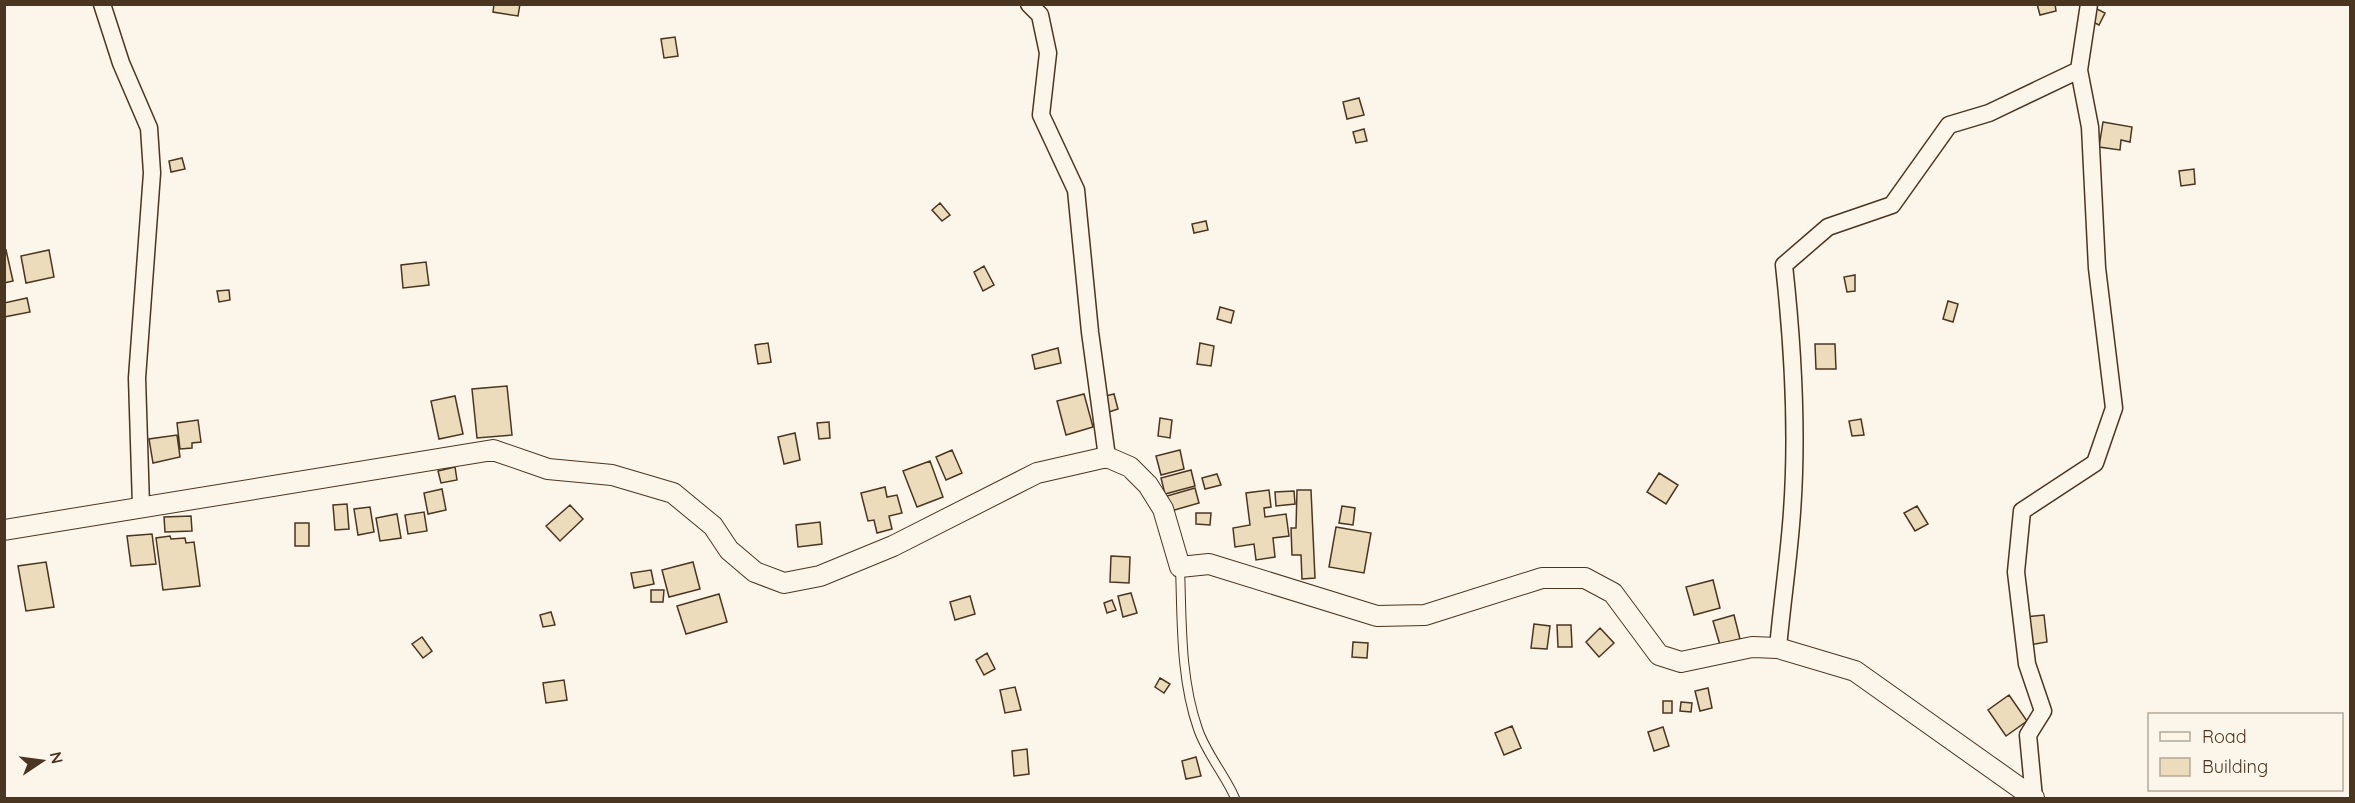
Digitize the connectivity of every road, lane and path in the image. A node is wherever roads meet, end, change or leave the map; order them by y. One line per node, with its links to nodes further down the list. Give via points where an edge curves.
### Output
1 (102, 4): 6 (street, via 121,63 149,128 152,173 137,378)
2 (1029, 4): 5 (street, via 1040,15 1048,53 1041,114 1076,190)
3 (2089, 4): 4 (street)
4 (2079, 70): 9 (street, via 1989,113 1949,125 1892,205 1828,227 1784,265 1794,418 1792,511); 11 (street, via 2090,127 2097,268 2114,408 2095,463 2022,511 2016,572 2027,664 2043,711 2028,735)
5 (1107, 457): 6 (street, via 1037,473 893,546 820,576 784,583 756,572 729,550 713,526 673,493 612,475 548,469 493,450); 8 (street, via 1130,466 1148,485 1163,509)
6 (141, 506): 7 (street)
7 (4, 530)
8 (1180, 567): 9 (street, via 1209,564 1377,616 1425,615 1542,578 1585,578 1613,593 1659,655 1681,662 1752,647); 10 (lane, via 1182,636 1198,730)
9 (1778, 648): 11 (street, via 1855,671)
10 (1235, 798)
11 (2034, 798)

